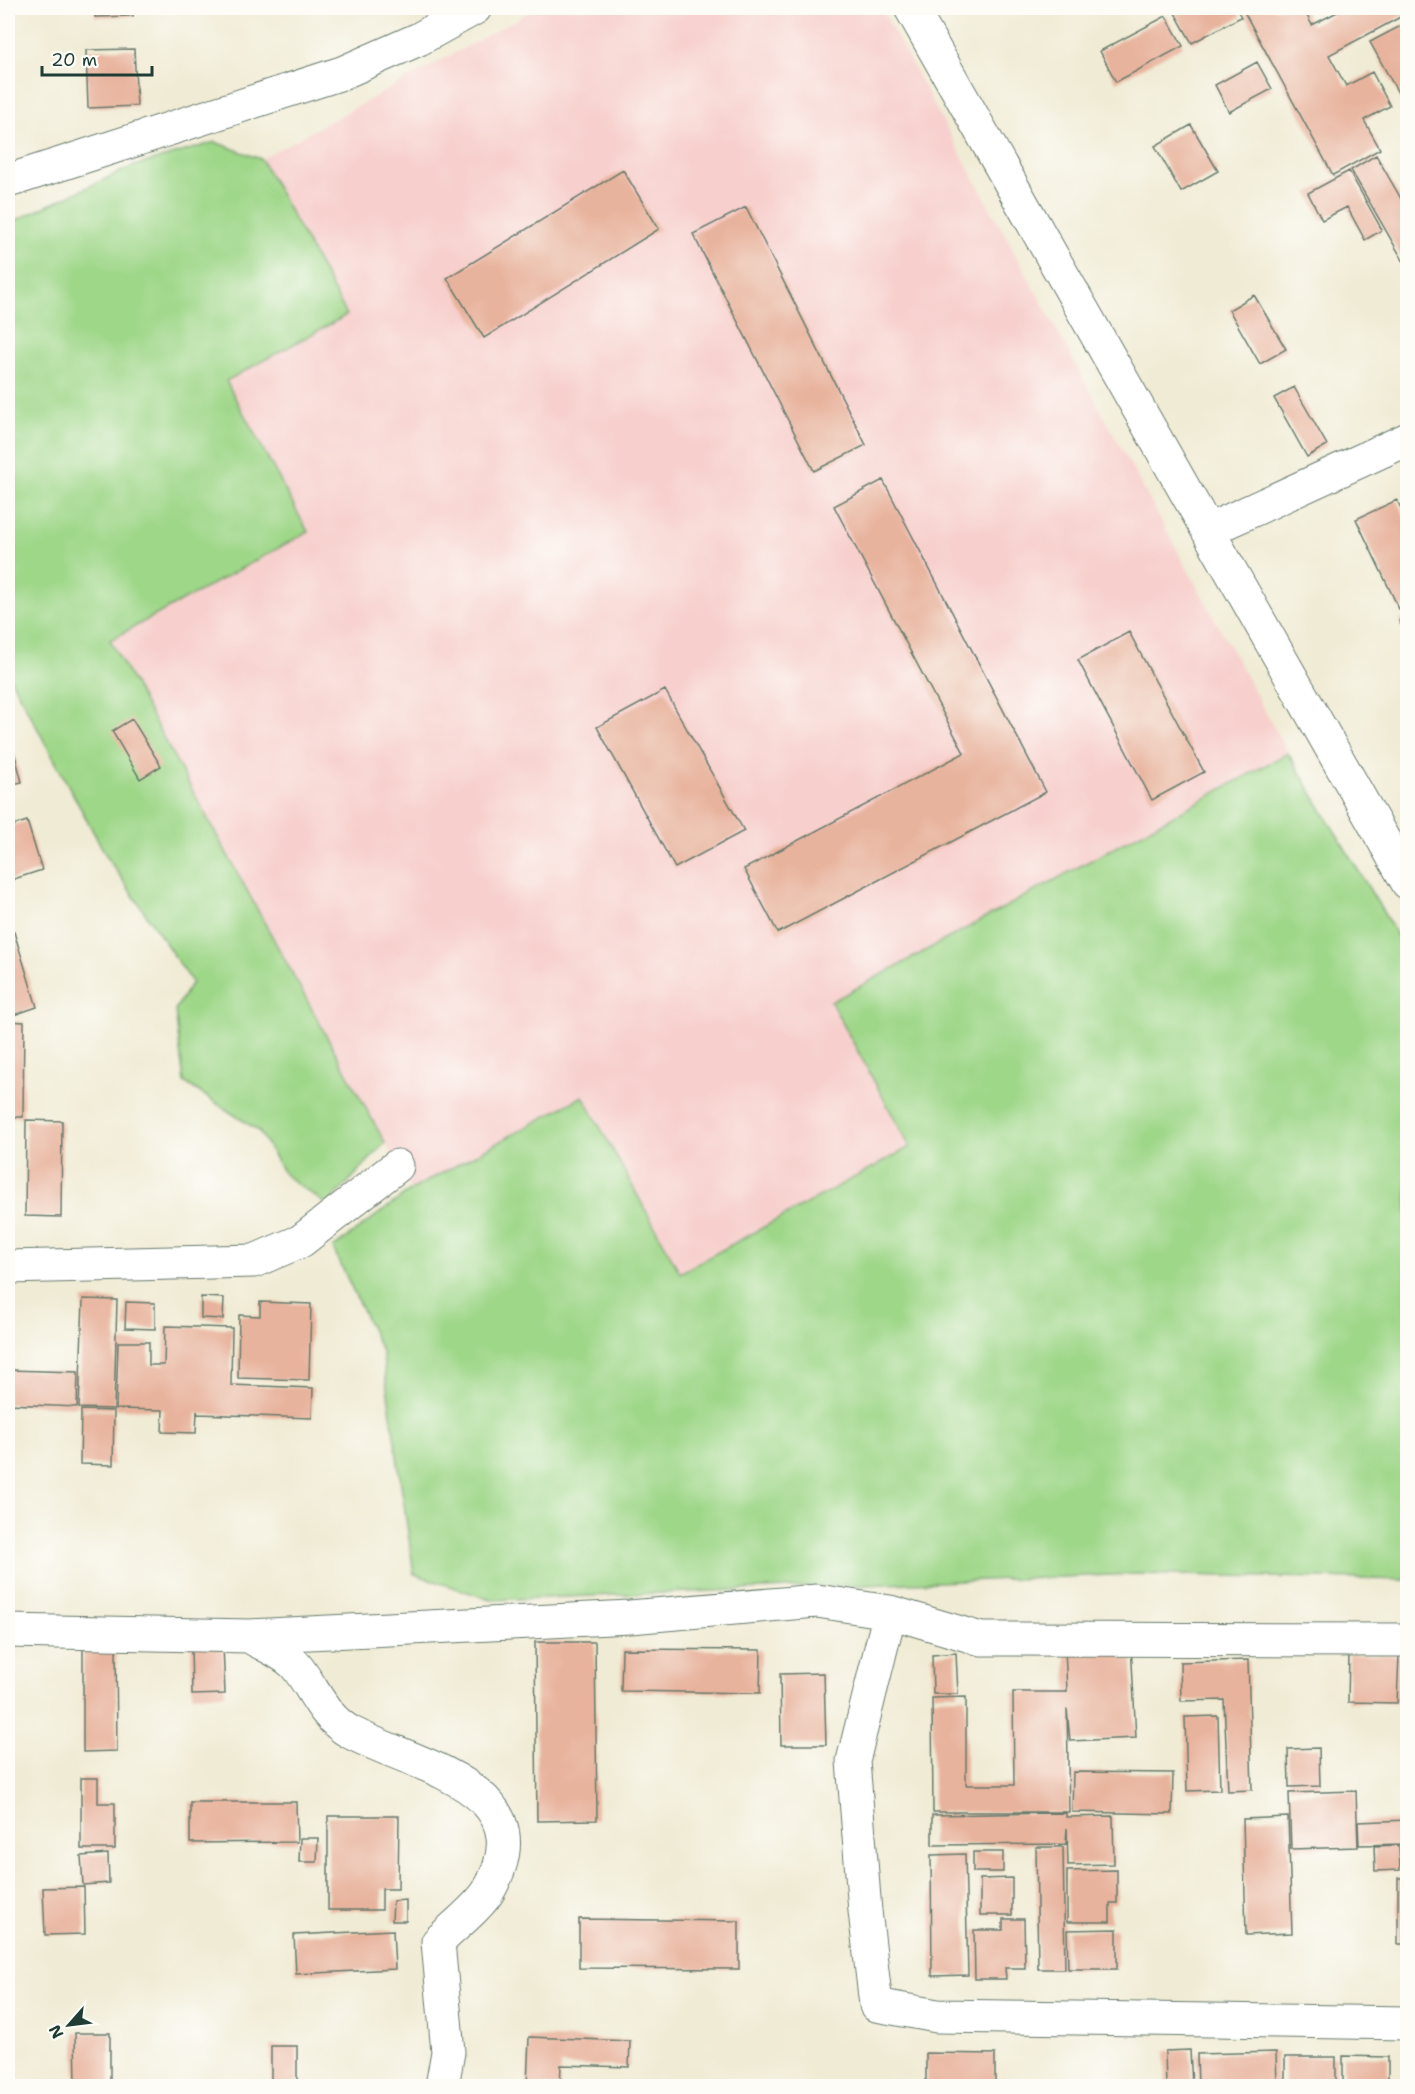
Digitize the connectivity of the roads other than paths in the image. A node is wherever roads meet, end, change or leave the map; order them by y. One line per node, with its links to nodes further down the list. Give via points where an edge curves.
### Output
1 (475, 8): 3 (street, via 419,39 342,73)
2 (911, 8): 5 (street)
3 (8, 181)
4 (1407, 439): 5 (street)
5 (1209, 530): 6 (street)
6 (1407, 883)
7 (397, 1166): 8 (street, via 301,1241 254,1261)
8 (8, 1267)
9 (890, 1612): 11 (street, via 817,1601 630,1617); 12 (street, via 981,1639); 13 (street, via 853,1761 876,2005 937,2016)
10 (8, 1631): 11 (street)
11 (249, 1636): 14 (street, via 294,1664 321,1706 348,1731 463,1782 490,1803 502,1826 504,1855 489,1892 438,1942 448,2052)
12 (1407, 1640)
13 (1407, 2023)
14 (442, 2086)

